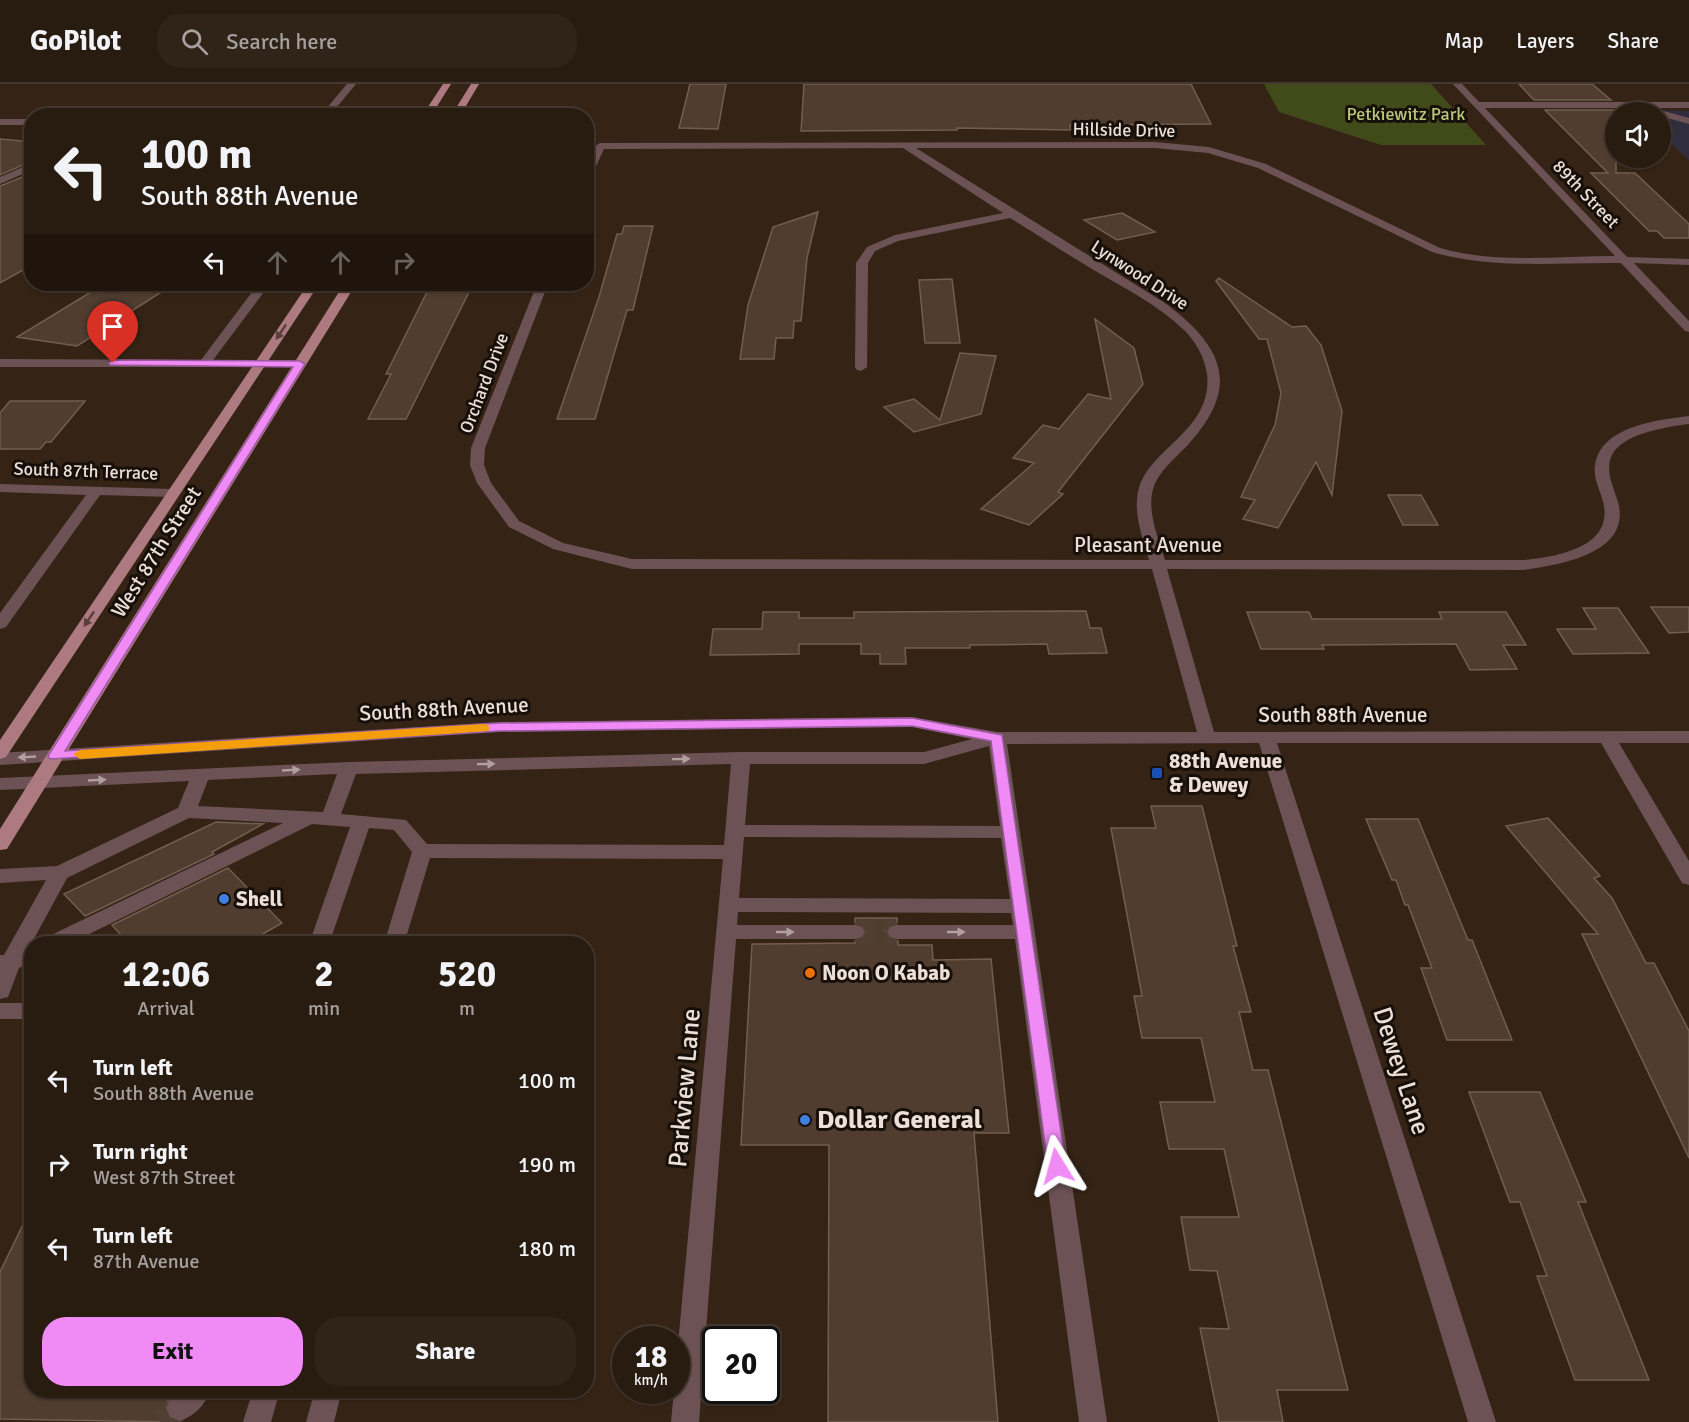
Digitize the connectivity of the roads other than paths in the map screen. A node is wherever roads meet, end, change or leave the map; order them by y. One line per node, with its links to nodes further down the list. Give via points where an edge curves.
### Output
1 (352, 84): 9 (street)
2 (447, 84): 10 (main road)
3 (475, 84): 11 (main road)
4 (1457, 84): 5 (street, 89th Street)
5 (1477, 105): 6 (street); 23 (street, 89th Street)
6 (1605, 105)
7 (1671, 105): 8 (street)
8 (1689, 105)
9 (332, 108)
10 (431, 108)
11 (460, 108)
12 (1671, 116): 13 (street)
13 (1687, 120)
14 (0, 122): 15 (street)
15 (24, 122)
16 (1224, 142): 18 (street)
17 (906, 147): 18 (street, Hillside Drive, via 1155,145); 19 (street, Hillside Drive, via 600,146); 22 (street, Lynwood Drive)
18 (1209, 150): 23 (street, Hillside Drive, via 1262,166 1456,257)
19 (594, 159)
20 (24, 169): 21 (street)
21 (0, 181)
22 (1011, 215): 34 (street, via 895,238 871,249 862,264); 40 (street, Lynwood Drive, via 1158,305 1191,331 1210,359 1213,389 1207,410 1146,486 1144,517)
23 (1625, 259): 24 (street, Hillside Drive); 29 (street, 89th Street)
24 (1689, 262)
25 (259, 291): 31 (street)
26 (308, 291): 32 (main road, West 87th Street, one-way to 32)
27 (346, 291): 33 (main road, West 87th Street)
28 (540, 291): 39 (street, Orchard Drive, via 478,448 477,465 484,483)
29 (1689, 328)
30 (0, 363): 31 (street)
31 (204, 364): 32 (street)
32 (260, 364): 33 (street); 38 (main road, West 87th Street)
33 (300, 364): 48 (main road, West 87th Street)
34 (861, 367)
35 (1689, 420): 40 (street, Pleasant Avenue, via 1644,428 1621,437 1609,449 1602,465 1612,511 1608,530 1599,543 1555,561 1523,565)
36 (0, 488): 37 (street, South 87th Terrace)
37 (96, 491): 38 (street, South 87th Terrace); 41 (street)
38 (172, 493): 47 (main road, West 87th Street, one-way to 47)
39 (514, 524): 40 (street, Pleasant Avenue, via 558,546 632,564)
40 (1158, 566): 45 (street, Lynwood Drive)
41 (0, 624)
42 (1607, 737): 43 (street, South 88th Avenue); 46 (street, South 88th Avenue); 65 (street)
43 (1689, 737)
44 (997, 738): 45 (street, South 88th Avenue); 48 (street, South 88th Avenue, via 912,722 499,727); 49 (street, South 88th Avenue, via 924,758); 59 (street)
45 (1207, 738): 46 (street, South 88th Avenue)
46 (1266, 738): 86 (street, Dewey Lane)
47 (0, 753)
48 (55, 756): 50 (street, South 88th Avenue, one-way to 50); 53 (main road, West 87th Street)
49 (741, 758): 51 (street, South 88th Avenue, one-way to 49); 60 (street, Parkview Lane)
50 (0, 759)
51 (349, 768): 52 (street, South 88th Avenue, one-way to 51); 57 (street)
52 (201, 775): 53 (street, South 88th Avenue, one-way to 52); 55 (street)
53 (38, 782): 54 (street, South 88th Avenue); 61 (main road, West 87th Street)
54 (0, 784)
55 (186, 812): 56 (street); 63 (street)
56 (309, 818): 57 (street); 72 (street)
57 (330, 819): 58 (street)
58 (362, 821): 62 (street, via 399,824); 73 (street)
59 (1010, 832): 60 (street); 67 (street)
60 (734, 841): 62 (street); 66 (street, Parkview Lane)
61 (0, 844)
62 (422, 851): 74 (street)
63 (60, 873): 64 (street); 76 (street)
64 (0, 876)
65 (1689, 878)
66 (729, 905): 67 (street); 68 (street, Parkview Lane)
67 (1021, 906): 71 (street)
68 (727, 932): 69 (street, one-way to 69); 84 (street, Parkview Lane)
69 (855, 932)
70 (897, 932): 71 (street, one-way to 71)
71 (1024, 933): 85 (street)
72 (67, 936)
73 (322, 936)
74 (396, 936)
75 (24, 956): 76 (street)
76 (5, 963): 77 (street)
77 (0, 991)
78 (0, 1011): 79 (street)
79 (24, 1011)
80 (264, 1398): 82 (street)
81 (327, 1398): 83 (street)
82 (257, 1422)
83 (320, 1422)
84 (685, 1422)
85 (1093, 1422)
86 (1482, 1422)

